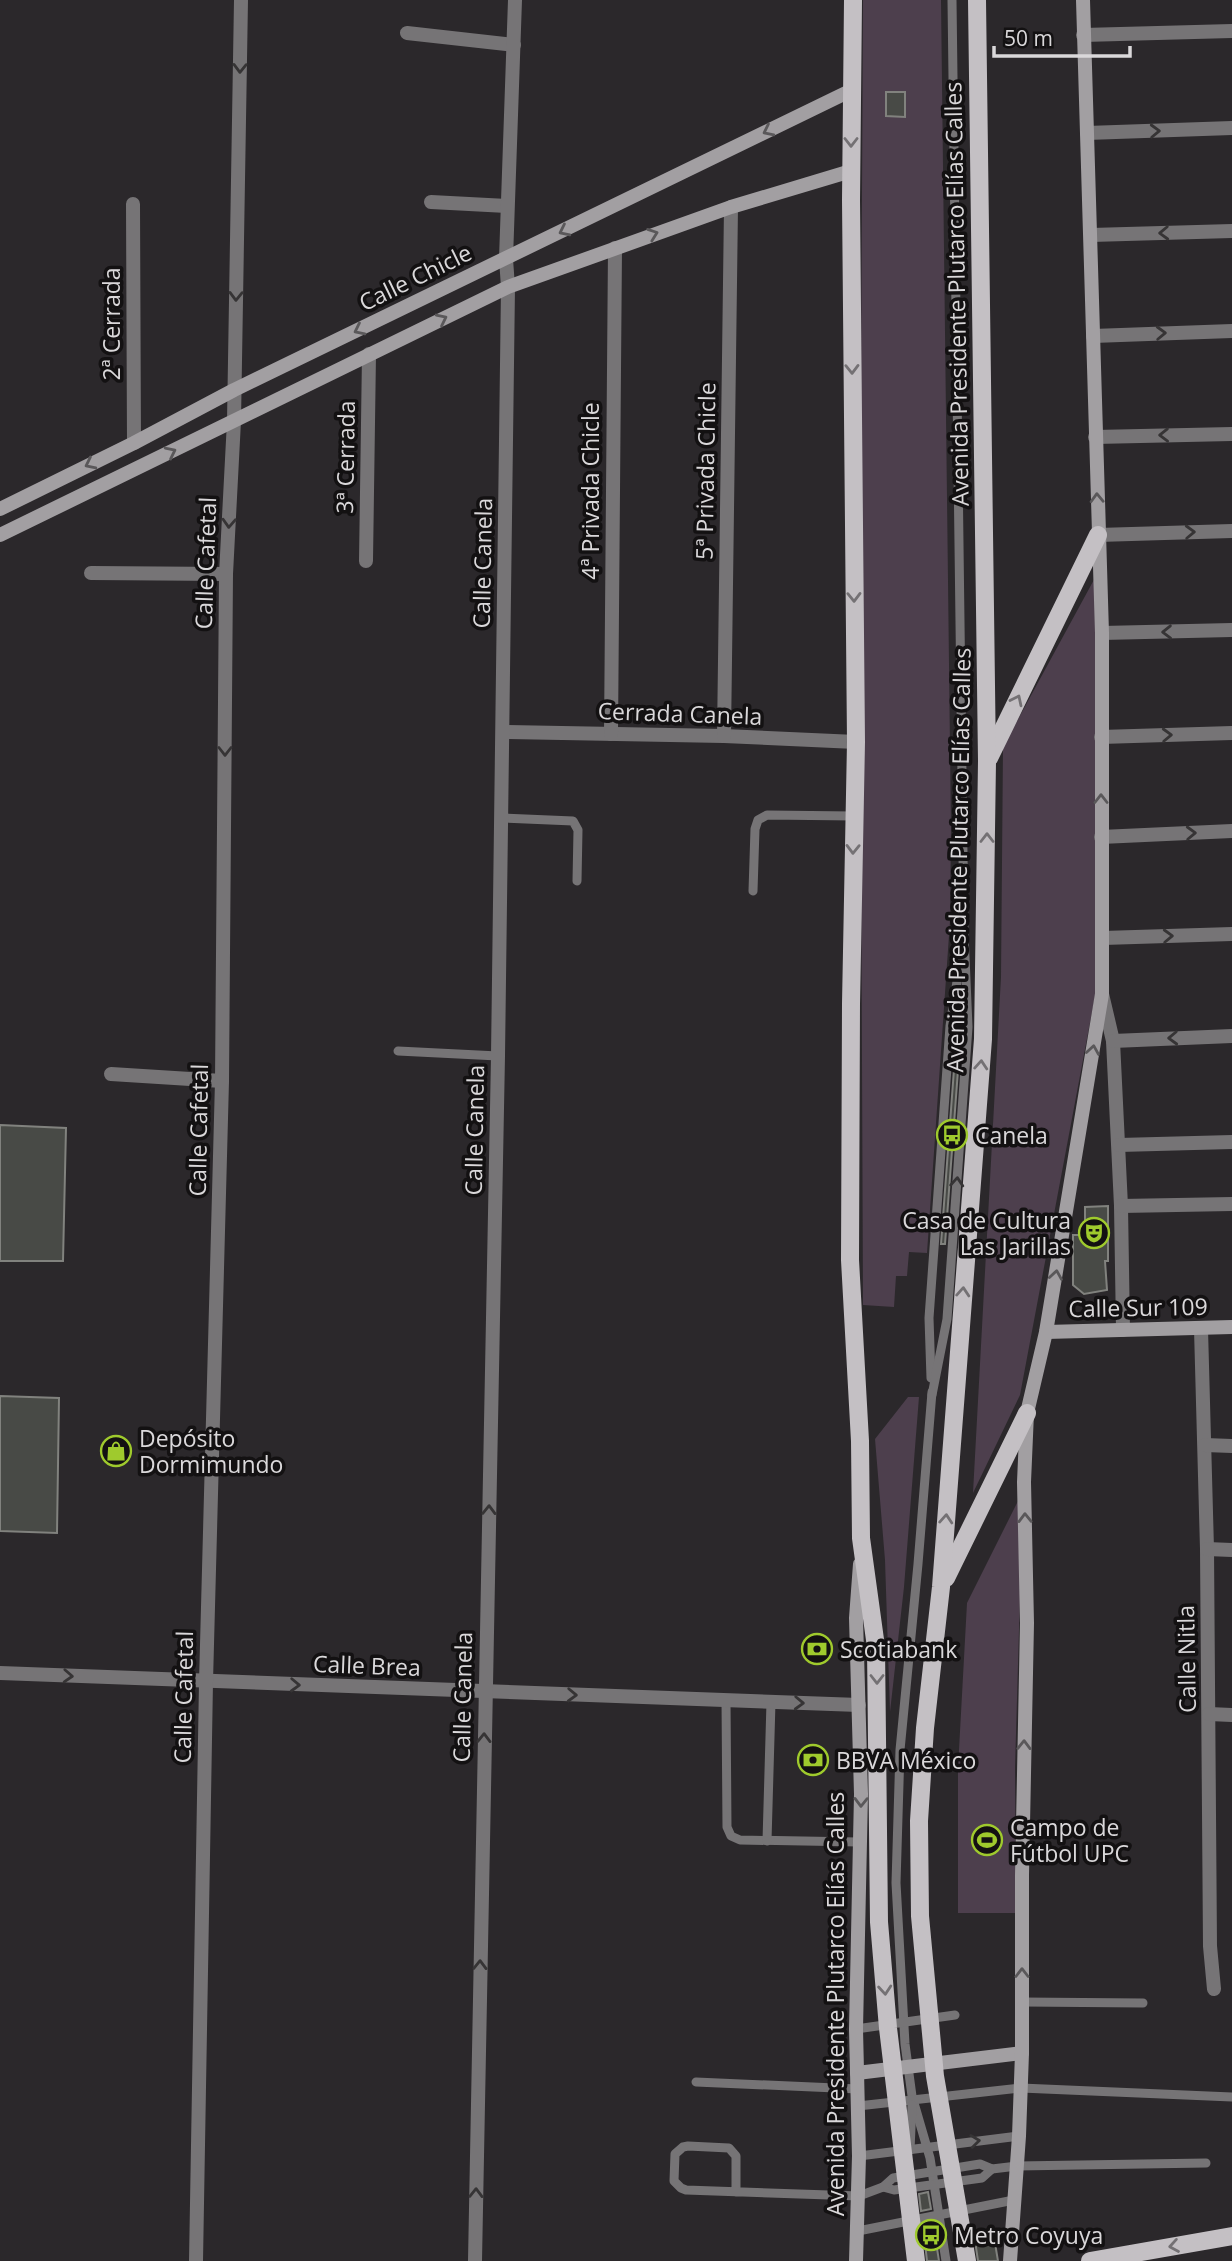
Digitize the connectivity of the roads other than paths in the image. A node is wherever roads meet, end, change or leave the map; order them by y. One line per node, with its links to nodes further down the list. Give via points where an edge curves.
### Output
1 (241, 0): 27 (street, Calle Cafetal, one-way to 27)
2 (515, 0): 10 (street, Calle Canela)
3 (853, 0): 11 (main road, Avenida Presidente Plutarco Elías Calles)
4 (952, 0): 54 (lane)
5 (977, 0): 47 (main road, Avenida Presidente Plutarco Elías Calles)
6 (1083, 0): 9 (street)
7 (1232, 31): 9 (street)
8 (407, 33): 10 (street)
9 (1083, 35): 13 (street)
10 (514, 45): 17 (street, Calle Canela)
11 (852, 90): 14 (main road, Avenida Presidente Plutarco Elías Calles, one-way to 14); 22 (street, Calle Chicle, one-way to 22)
12 (1232, 128): 13 (street, one-way to 12)
13 (1087, 132): 20 (street)
14 (851, 171): 18 (street); 46 (main road, Avenida Presidente Plutarco Elías Calles, one-way to 46)
15 (431, 202): 17 (street)
16 (133, 204): 31 (street, 2ª Cerrada)
17 (507, 206): 22 (street, Calle Canela)
18 (731, 207): 21 (street, one-way to 18); 44 (street, 5ª Privada Chicle)
19 (1232, 231): 20 (street, one-way to 20)
20 (1091, 235): 25 (street)
21 (615, 248): 23 (street); 43 (street, 4ª Privada Chicle)
22 (506, 259): 23 (street, Calle Canela); 27 (street, Calle Chicle, one-way to 27)
23 (508, 287): 26 (street, one-way to 23); 41 (street, Calle Canela)
24 (1232, 331): 25 (street, one-way to 24)
25 (1093, 336): 30 (street)
26 (369, 354): 28 (street); 36 (street, 3ª Cerrada)
27 (234, 390): 28 (street, Calle Cafetal); 31 (street, Calle Chicle)
28 (234, 421): 34 (street, one-way to 28); 38 (street, Calle Cafetal, one-way to 38)
29 (1232, 434): 30 (street, one-way to 30)
30 (1095, 437): 35 (street, one-way to 30)
31 (134, 443): 32 (street, Calle Chicle, one-way to 32)
32 (0, 509)
33 (1232, 531): 35 (street, one-way to 33)
34 (0, 535)
35 (1098, 536): 40 (street); 47 (main road, one-way to 35)
36 (366, 561)
37 (91, 573): 38 (street)
38 (226, 574): 63 (street, Calle Cafetal, one-way to 63)
39 (1232, 631): 40 (street, one-way to 40)
40 (1102, 634): 45 (street)
41 (503, 732): 43 (street, Cerrada Canela); 49 (street, Calle Canela)
42 (1232, 733): 45 (street, one-way to 42)
43 (611, 734): 44 (street, Cerrada Canela)
44 (724, 736): 46 (street, Cerrada Canela)
45 (1101, 737): 51 (street, one-way to 45)
46 (856, 742): 48 (main road, Avenida Presidente Plutarco Elías Calles)
47 (987, 761): 79 (main road, Avenida Presidente Plutarco Elías Calles, one-way to 47, via 983,1039)
48 (854, 816): 53 (lane, via 767,815 758,820); 76 (main road, Avenida Presidente Plutarco Elías Calles, one-way to 76, via 850,1260)
49 (502, 818): 52 (lane, via 573,821 578,830); 61 (street, Calle Canela)
50 (1232, 831): 51 (street, one-way to 50)
51 (1101, 837): 56 (street)
52 (577, 881)
53 (753, 891)
54 (964, 933): 72 (lane, via 950,1026 930,1304); 72 (lane, one-way to 54, via 947,1319 967,1041)
55 (1232, 934): 56 (street, one-way to 55)
56 (1103, 938): 57 (street)
57 (1102, 994): 59 (street); 71 (street, one-way to 57)
58 (1232, 1036): 59 (street, one-way to 59)
59 (1113, 1041): 65 (street)
60 (398, 1051): 61 (lane)
61 (499, 1056): 82 (street, Calle Canela, one-way to 61)
62 (111, 1073): 63 (street)
63 (222, 1081): 81 (street, Calle Cafetal)
64 (1232, 1142): 65 (street)
65 (1119, 1145): 67 (street)
66 (1232, 1205): 67 (street)
67 (1121, 1206): 70 (street)
68 (1232, 1327): 69 (street, Calle Sur 109)
69 (1201, 1329): 70 (street, Calle Sur 109); 74 (street, Calle Nitla)
70 (1123, 1330): 71 (street, Calle Sur 109)
71 (1046, 1332): 73 (street)
72 (932, 1395): 100 (lane, via 900,1750 896,1883)
73 (1027, 1413): 79 (main road); 91 (street, one-way to 73)
74 (1205, 1446): 75 (street); 77 (street, Calle Nitla)
75 (1232, 1446)
76 (861, 1538): 85 (street, Avenida Presidente Plutarco Elías Calles, via 856,1618); 115 (main road, Avenida Presidente Plutarco Elías Calles, one-way to 115, via 876,1647 879,1922)
77 (1207, 1549): 78 (street); 86 (street, Calle Nitla)
78 (1232, 1550)
79 (941, 1587): 118 (main road, Avenida Presidente Plutarco Elías Calles, via 919,1821 920,1916 935,2076)
80 (0, 1673): 81 (street, Calle Brea, one-way to 81)
81 (206, 1682): 82 (street, Calle Brea, one-way to 82); 112 (street, Calle Cafetal)
82 (485, 1692): 83 (street, Calle Brea, one-way to 83); 113 (street, Calle Canela, one-way to 82)
83 (726, 1700): 84 (street, Calle Brea); 88 (lane, via 728,1832 735,1839)
84 (771, 1702): 85 (street, Calle Brea, one-way to 85); 88 (lane)
85 (859, 1705): 89 (street, Avenida Presidente Plutarco Elías Calles, one-way to 89)
86 (1209, 1714): 87 (street); 90 (street, Calle Nitla)
87 (1232, 1716)
88 (767, 1841): 89 (lane)
89 (859, 1842): 94 (street, Avenida Presidente Plutarco Elías Calles)
90 (1214, 1989)
91 (1023, 2002): 92 (lane); 95 (street)
92 (1143, 2003)
93 (955, 2015): 94 (lane)
94 (856, 2029): 96 (street, Avenida Presidente Plutarco Elías Calles)
95 (1022, 2053): 96 (street); 98 (street)
96 (857, 2073): 99 (street, Avenida Presidente Plutarco Elías Calles)
97 (696, 2082): 99 (lane)
98 (1021, 2088): 101 (lane); 102 (lane); 103 (street)
99 (858, 2089): 102 (street, Avenida Presidente Plutarco Elías Calles)
100 (912, 2096): 116 (lane, via 909,2161); 117 (lane, via 930,2158)
101 (1232, 2096)
102 (858, 2106): 104 (street, Avenida Presidente Plutarco Elías Calles)
103 (1019, 2136): 104 (lane, one-way to 103); 106 (street)
104 (859, 2156): 108 (street, Avenida Presidente Plutarco Elías Calles)
105 (1206, 2163): 106 (lane)
106 (1017, 2166): 108 (lane, via 992,2169 980,2164 893,2178); 109 (street)
107 (736, 2192): 107 (lane, via 681,2188 673,2175 675,2154 688,2146 729,2148 736,2156); 108 (lane)
108 (859, 2196): 110 (street, Avenida Presidente Plutarco Elías Calles)
109 (1014, 2200): 110 (lane); 119 (street)
110 (858, 2231): 114 (street, Avenida Presidente Plutarco Elías Calles)
111 (1232, 2236): 120 (main road, one-way to 120)
112 (196, 2261)
113 (475, 2261)
114 (856, 2261)
115 (916, 2261)
116 (924, 2261)
117 (946, 2261)
118 (967, 2261)
119 (1010, 2261)
120 (1090, 2261)

